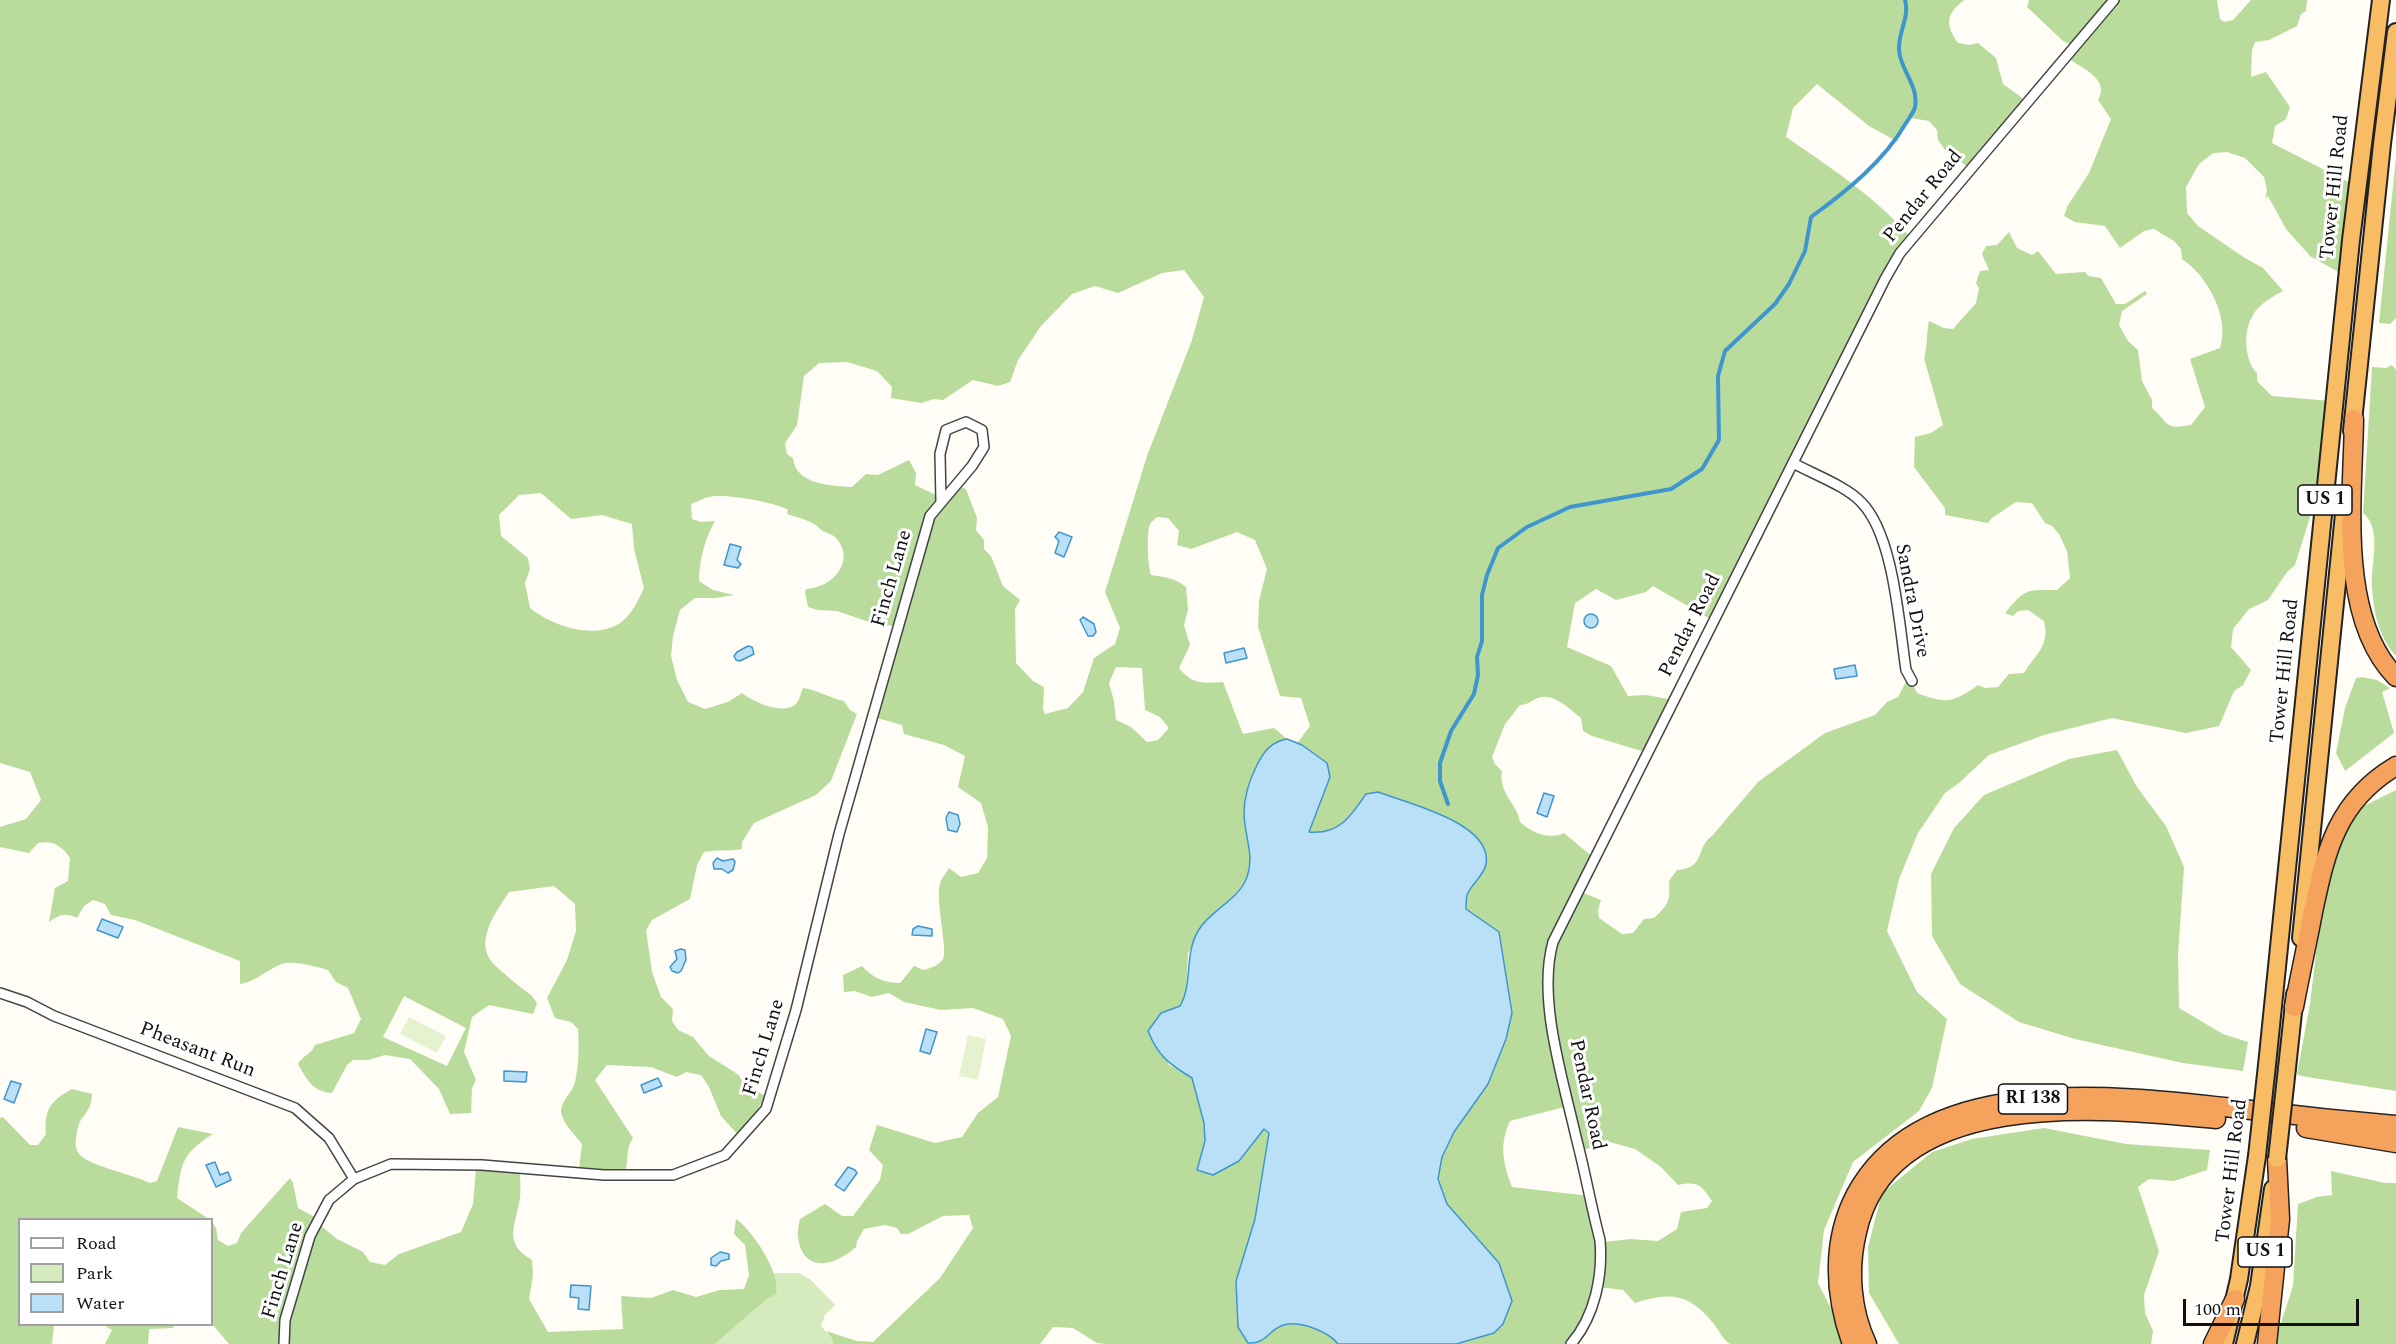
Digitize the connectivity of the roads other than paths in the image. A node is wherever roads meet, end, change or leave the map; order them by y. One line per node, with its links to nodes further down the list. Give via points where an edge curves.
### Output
1 (2114, 0): 5 (street, Pendar Road, via 1900,252)
2 (2381, 0): 18 (highway, Tower Hill Road / US 1, bridge, via 2351,240 2257,1156)
3 (2396, 32): 4 (highway, Tower Hill Road / US 1)
4 (2354, 419): 7 (highway, via 2353,544 2358,600 2371,643); 11 (highway, Tower Hill Road / US 1)
5 (1793, 463): 8 (street, Sandra Drive, via 1860,500 1873,515 1888,557 1906,670); 20 (street, Pendar Road, via 1585,877 1549,957 1547,978 1557,1054 1602,1258 1592,1310)
6 (941, 502): 6 (street, Finch Lane, via 984,447 982,430 966,422 946,430 940,454); 17 (street, Finch Lane, via 930,516 766,1109 725,1155 673,1175 391,1164)
7 (2396, 677)
8 (1912, 681)
9 (2396, 766): 11 (highway, via 2362,793 2336,829 2321,877)
10 (0, 993): 17 (street, Pheasant Run, via 295,1108 329,1138)
11 (2294, 1007): 16 (highway, Tower Hill Road / US 1, bridge)
12 (2396, 1125): 21 (highway, RI 138, via 2172,1101 2088,1097 2049,1097 1995,1105 1934,1124 1884,1156 1858,1190 1845,1220 1839,1246 1838,1288)
13 (2341, 1134): 14 (highway); 15 (highway); 22 (highway, via 2189,1116 2082,1110 2006,1117 1937,1137 1895,1164 1862,1214 1852,1276)
14 (2396, 1143)
15 (2396, 1155)
16 (2277, 1159): 25 (highway, Tower Hill Road / US 1, via 2266,1244); 26 (highway, via 2280,1219)
17 (354, 1179): 19 (street, Finch Lane, via 329,1200 310,1236 285,1320)
18 (2235, 1299): 23 (highway); 24 (highway, Tower Hill Road / US 1)
19 (284, 1344)
20 (1571, 1344)
21 (1852, 1344)
22 (1867, 1344)
23 (2213, 1344)
24 (2224, 1344)
25 (2245, 1344)
26 (2267, 1344)

